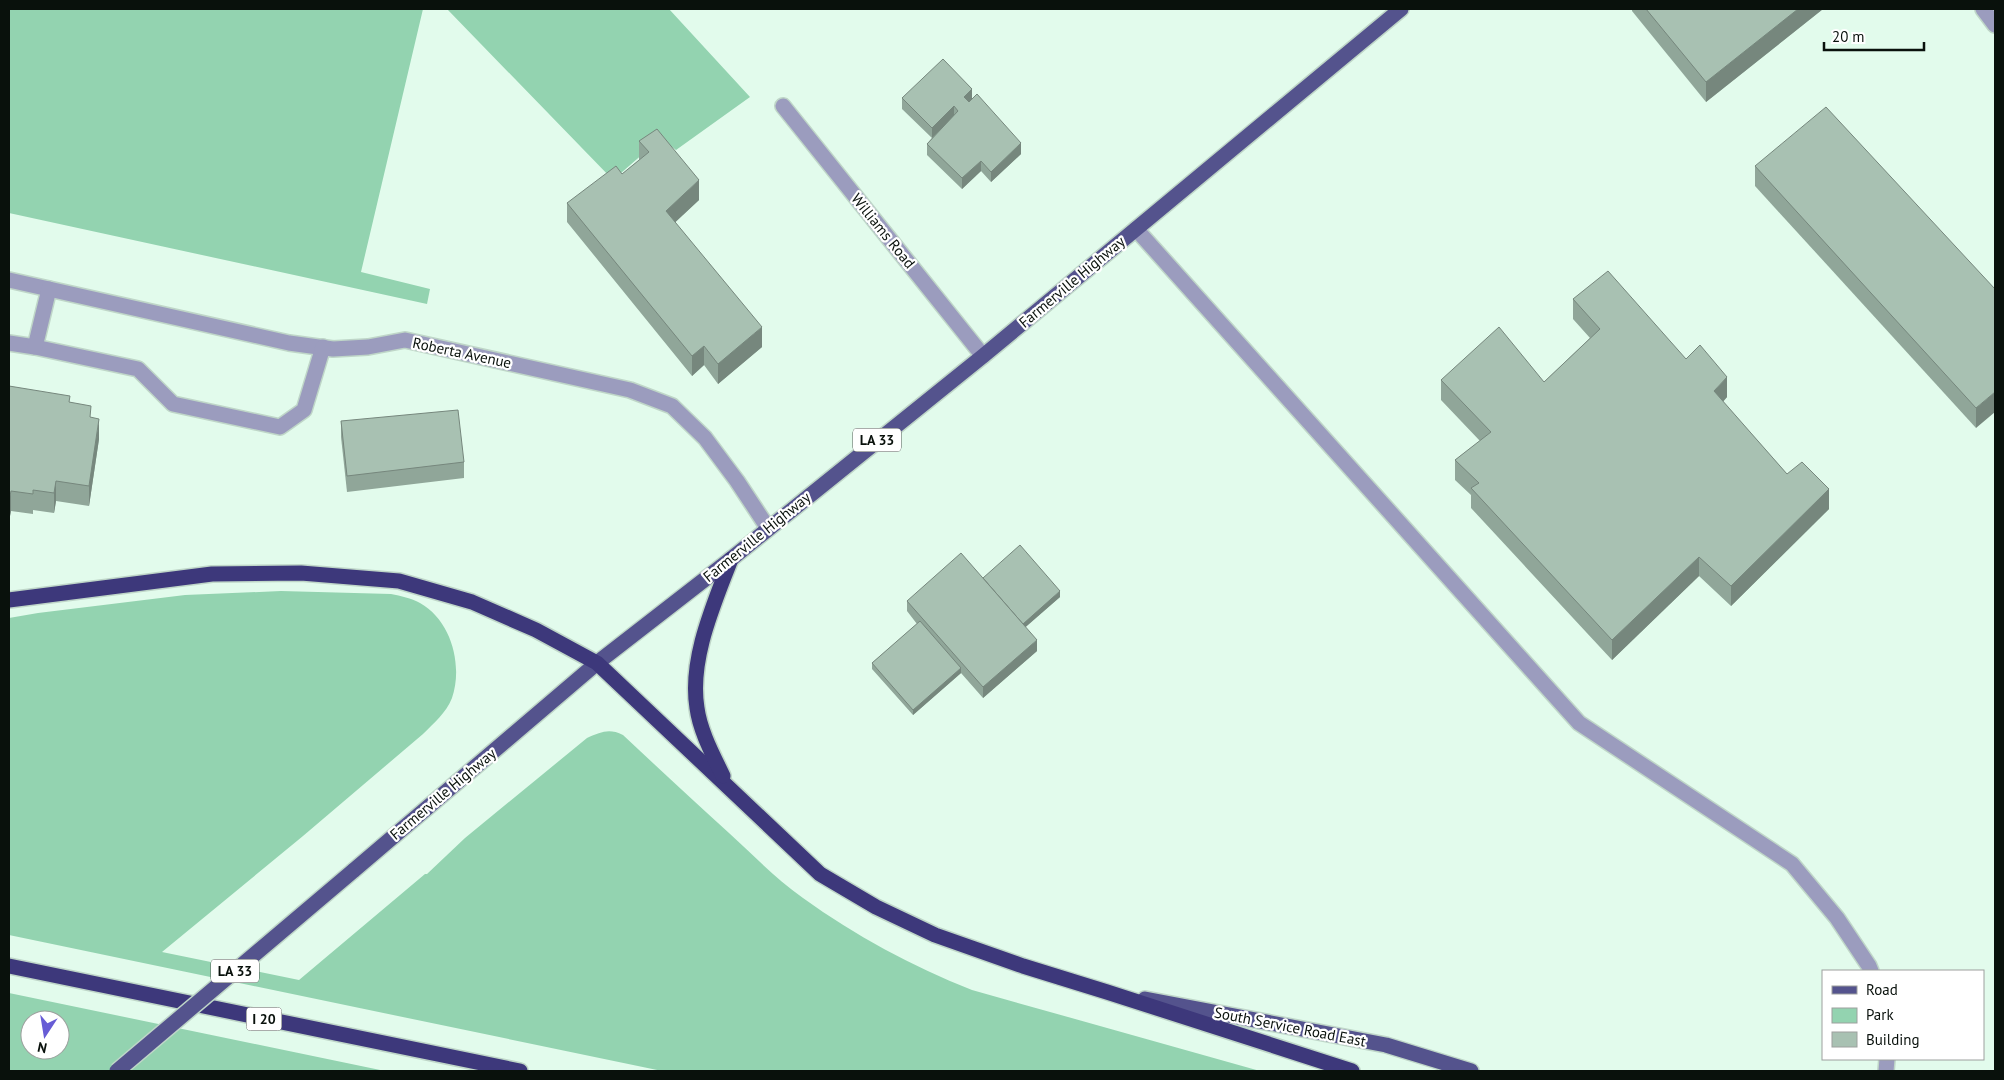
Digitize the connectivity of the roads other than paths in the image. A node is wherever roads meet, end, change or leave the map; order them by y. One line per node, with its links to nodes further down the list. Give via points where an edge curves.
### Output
1 (1401, 9): 5 (main road, Farmerville Highway / LA 33)
2 (1983, 9): 3 (street)
3 (1995, 25)
4 (783, 106): 11 (street, Williams Road)
5 (1136, 230): 11 (main road, Farmerville Highway / LA 33); 18 (street, via 1578,723 1792,864 1837,918)
6 (9, 280): 7 (street, Roberta Avenue)
7 (49, 289): 9 (street); 10 (street, Roberta Avenue, via 289,343)
8 (9, 344): 9 (street)
9 (35, 347): 10 (street, via 138,368 173,404 280,427 304,410)
10 (323, 347): 12 (street, Roberta Avenue, via 368,347 405,340 630,390 672,406 705,438)
11 (983, 356): 12 (main road, Farmerville Highway / LA 33)
12 (768, 528): 13 (main road, Farmerville Highway / LA 33)
13 (731, 559): 15 (main road, Farmerville Highway / LA 33); 16 (highway, via 708,619 696,666 696,708 709,747)
14 (9, 600): 15 (highway, via 212,574 301,574 399,581 472,602 536,630)
15 (597, 663): 16 (highway); 20 (main road, Farmerville Highway / LA 33, bridge)
16 (728, 786): 19 (highway, via 820,874 876,907 935,935)
17 (9, 966): 21 (highway, I 20)
18 (1871, 970)
19 (1107, 992): 22 (highway); 23 (main road, South Service Road East, via 1386,1045)
20 (117, 1071)
21 (520, 1071)
22 (1352, 1071)
23 (1471, 1071)

